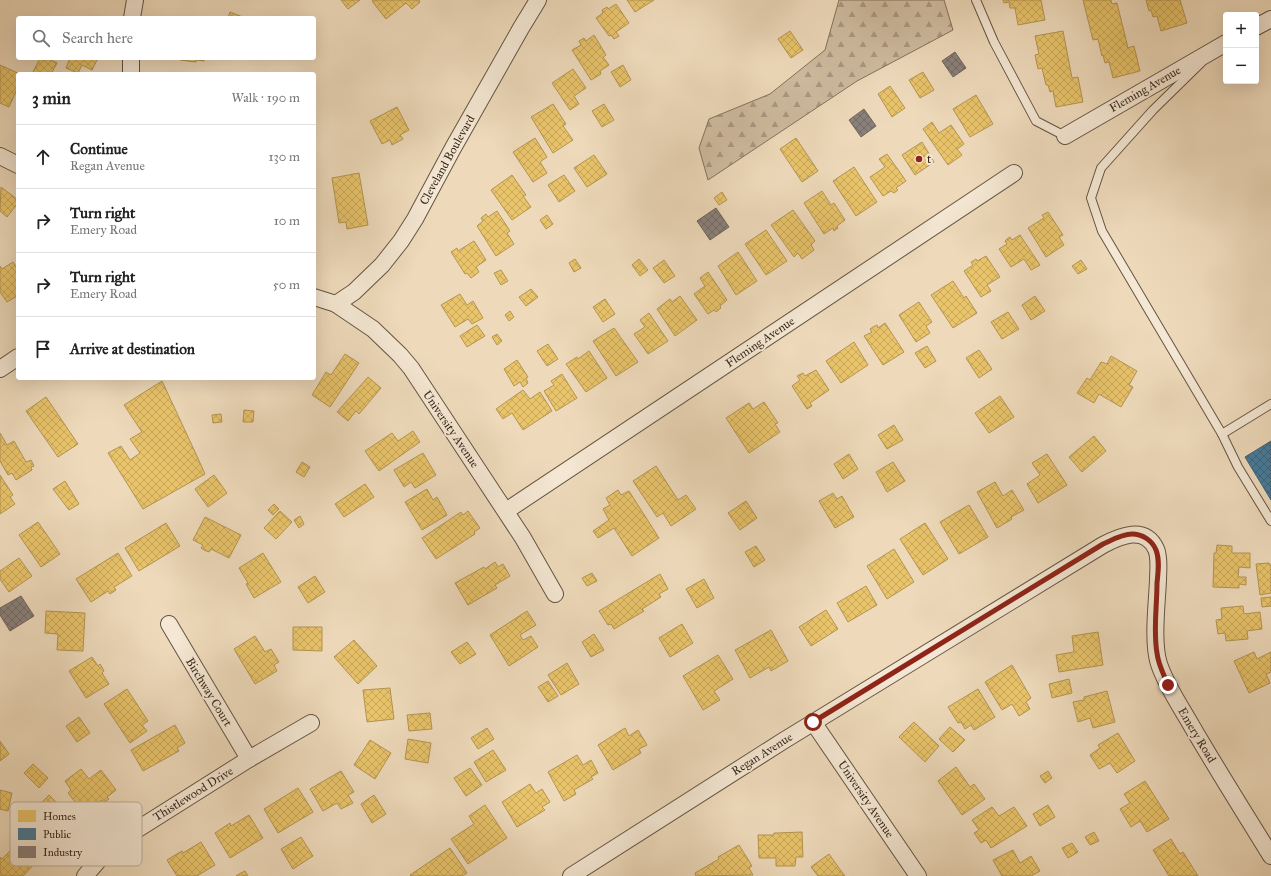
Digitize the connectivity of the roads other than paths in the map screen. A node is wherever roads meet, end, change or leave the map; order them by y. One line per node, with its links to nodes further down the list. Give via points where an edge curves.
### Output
1 (135, 0): 4 (street)
2 (538, 0): 15 (street, Cleveland Boulevard, via 401,241 382,265 354,292)
3 (976, 0): 10 (lane, via 994,42 1036,121)
4 (132, 16)
5 (1271, 19): 6 (street)
6 (1259, 25)
7 (1222, 45): 10 (street, Fleming Avenue); 19 (lane, via 1153,110 1101,168 1091,198 1102,232)
8 (131, 60): 9 (street)
9 (131, 72)
10 (1064, 136)
11 (0, 156): 12 (street)
12 (16, 164)
13 (1014, 173): 20 (street, Fleming Avenue)
14 (316, 298): 15 (street, University Avenue)
15 (336, 304): 20 (street, University Avenue, via 373,329 400,355)
16 (16, 358): 17 (street)
17 (0, 369)
18 (1271, 404): 19 (lane)
19 (1222, 434): 21 (lane, via 1238,467)
20 (506, 511): 23 (street, University Avenue)
21 (1271, 521)
22 (1143, 536): 25 (street, Regan Avenue, via 1121,536 1103,544); 29 (street, Emery Road, via 1156,549 1158,563 1156,653 1159,664 1199,739)
23 (555, 594)
24 (169, 624): 27 (street, Birchway Court)
25 (813, 722): 32 (street, Regan Avenue); 33 (street, University Avenue)
26 (310, 723): 27 (street, Thistlewood Drive)
27 (249, 759): 28 (street, Thistlewood Drive)
28 (142, 826)
29 (1271, 856)
30 (94, 866): 31 (street, Thistlewood Drive)
31 (85, 876)
32 (571, 876)
33 (918, 876)

